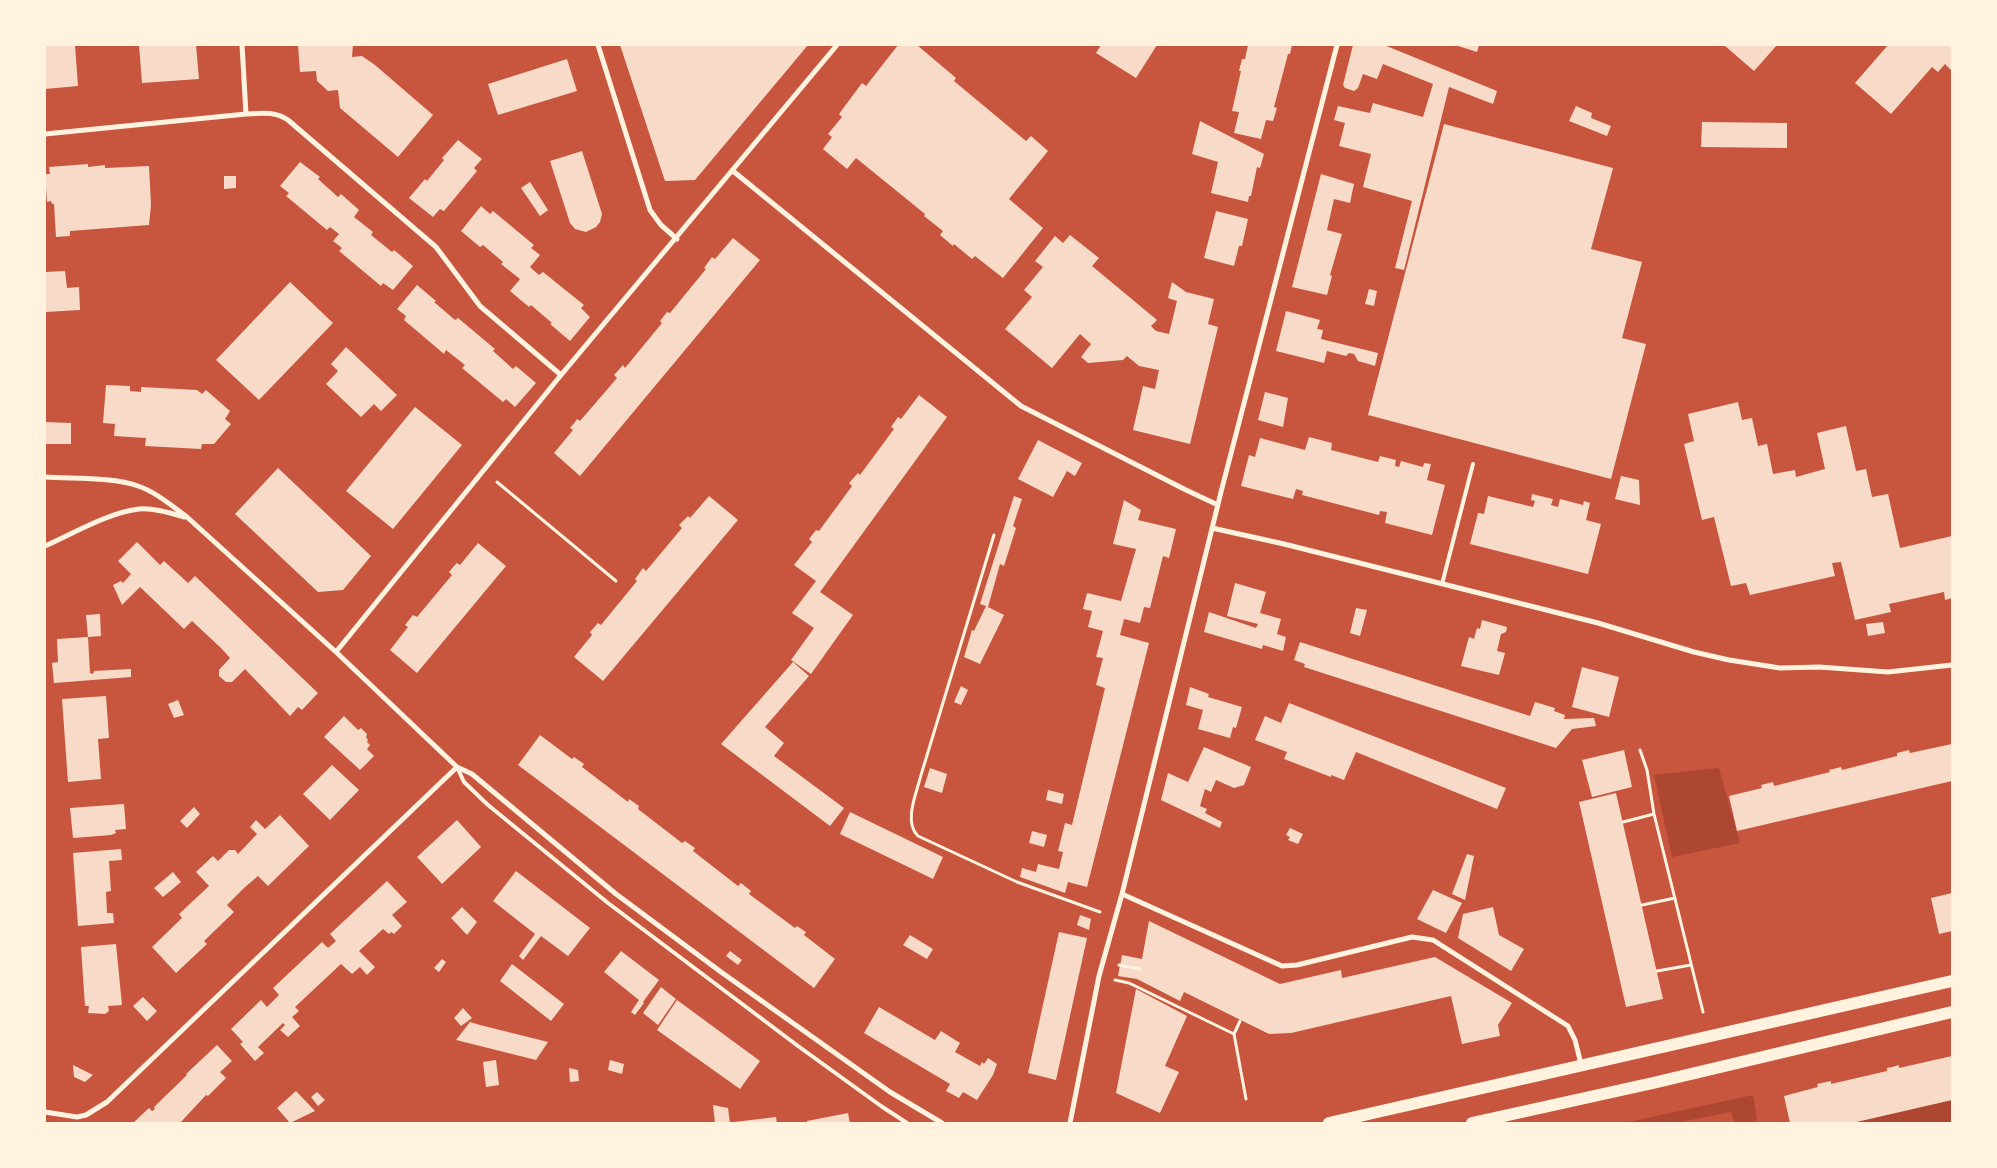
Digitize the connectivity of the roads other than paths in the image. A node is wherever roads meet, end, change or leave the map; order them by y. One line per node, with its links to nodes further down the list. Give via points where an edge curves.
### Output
1 (242, 45): 5 (street)
2 (598, 45): 8 (street, via 650,210)
3 (837, 45): 7 (street)
4 (1337, 45): 12 (street)
5 (246, 114): 6 (street); 9 (street, via 274,113 288,120 436,247 480,306)
6 (45, 134)
7 (733, 171): 8 (street); 12 (street, via 1021,406)
8 (677, 239): 9 (street)
9 (561, 375): 17 (street)
10 (1473, 464): 16 (lane)
11 (45, 477): 13 (street, via 138,486 161,497)
12 (1218, 504): 14 (street)
13 (187, 517): 15 (street, via 140,509 121,513); 17 (street)
14 (1212, 528): 16 (street); 20 (street)
15 (45, 546)
16 (1442, 584): 18 (street, via 1738,662 1780,668 1888,672)
17 (336, 652): 19 (street)
18 (1952, 665)
19 (457, 768): 24 (street, via 107,1102 77,1117); 25 (lane, via 464,782 488,805 608,903); 26 (street, via 472,774 616,894 721,972 890,1092)
20 (1122, 894): 23 (street, via 1282,966 1412,937 1433,940 1568,1026); 27 (street, via 1099,976)
21 (1952, 982): 23 (main road)
22 (1952, 1012): 29 (main road)
23 (1581, 1064): 28 (main road)
24 (45, 1112)
25 (907, 1123)
26 (942, 1123)
27 (1070, 1123)
28 (1328, 1123)
29 (1472, 1123)

